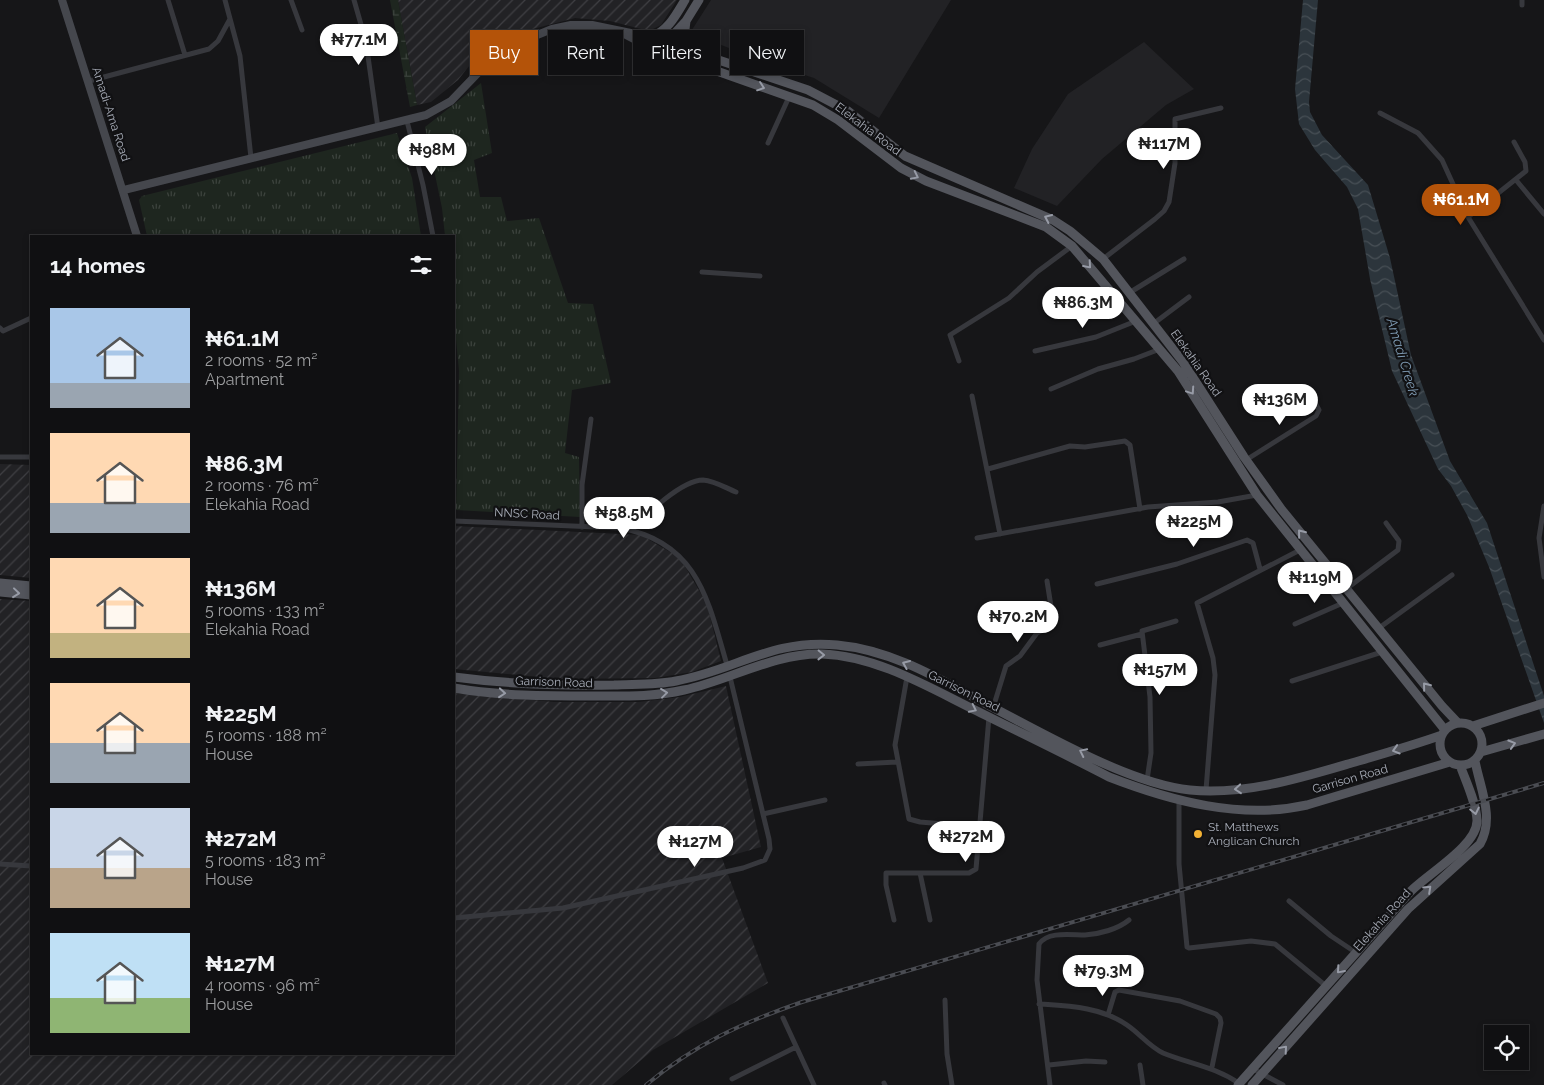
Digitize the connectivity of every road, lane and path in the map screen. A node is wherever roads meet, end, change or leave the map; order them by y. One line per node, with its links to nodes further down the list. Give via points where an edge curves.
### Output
1 (62, 0): 22 (street, Amadi-Ama Road)
2 (168, 0): 19 (street)
3 (226, 0): 8 (street)
4 (292, 0): 11 (street)
5 (354, 0): 27 (street, via 366,42)
6 (685, 0): 9 (main road)
7 (699, 0): 10 (main road)
8 (230, 19): 19 (street, via 215,45); 30 (street, via 240,56)
9 (674, 19): 15 (main road); 16 (main road)
10 (686, 21): 17 (main road); 18 (main road)
11 (302, 30)
12 (548, 30): 26 (street, via 495,53 451,101)
13 (549, 30): 14 (street, via 571,25)
14 (615, 30)
15 (664, 30)
16 (671, 30)
17 (678, 30)
18 (685, 30)
19 (186, 55): 22 (street)
20 (720, 59): 38 (main road, Elekahia Road, one-way to 20, via 1053,220 904,156 830,100)
21 (720, 73): 23 (main road, Elekahia Road, one-way to 23)
22 (88, 81): 32 (street, Amadi-Ama Road)
23 (789, 97): 29 (street); 37 (main road, Elekahia Road, one-way to 37, via 838,120 906,171 1046,227)
24 (1221, 108): 38 (street, via 1175,119 1175,163 1170,202 1155,219)
25 (1380, 113): 34 (street, via 1418,133 1429,143 1451,175)
26 (407, 121): 27 (street); 36 (street)
27 (378, 128): 30 (street)
28 (1514, 142): 31 (street, via 1527,167)
29 (768, 143)
30 (251, 158): 32 (street)
31 (1516, 180): 33 (street); 34 (street)
32 (124, 190): 35 (street, Amadi-Ama Road)
33 (1544, 214)
34 (1468, 217): 48 (street)
35 (137, 235)
36 (433, 235)
37 (1072, 246): 45 (main road, Elekahia Road, one-way to 45); 51 (street, via 1009,298 950,335)
38 (1103, 259): 42 (main road, Elekahia Road)
39 (1184, 259): 42 (street)
40 (702, 272): 41 (street)
41 (760, 276)
42 (1128, 293): 46 (main road, Elekahia Road)
43 (1189, 297): 46 (street)
44 (30, 318): 47 (street, via 4,331)
45 (1136, 321): 49 (main road, Elekahia Road); 50 (street, via 1096,337)
46 (1152, 324): 58 (main road, Elekahia Road, via 1183,362)
47 (0, 328)
48 (1544, 340)
49 (1160, 350): 52 (street, via 1098,369); 61 (main road, Elekahia Road, one-way to 61, via 1188,386)
50 (1035, 351)
51 (959, 361)
52 (1050, 389)
53 (1309, 392): 58 (street, via 1318,408 1316,416)
54 (972, 396): 59 (street)
55 (591, 418): 66 (street, via 582,485)
56 (0, 457): 57 (street)
57 (30, 457)
58 (1246, 460): 78 (main road, Elekahia Road, one-way to 58)
59 (988, 469): 63 (street, via 1070,446 1125,441 1130,445); 68 (street)
60 (736, 492): 67 (street, via 709,481 693,482 656,506)
61 (1257, 495): 63 (street); 70 (main road, Elekahia Road)
62 (1544, 506): 73 (street, via 1539,538)
63 (1140, 509): 68 (street)
64 (455, 521): 66 (street, NNSC Road)
65 (1386, 523): 78 (street, via 1399,540 1398,550)
66 (582, 527): 67 (street, NNSC Road)
67 (632, 530): 88 (street, NNSC Road, via 660,541 689,564 707,598)
68 (1000, 534): 69 (street)
69 (978, 538)
70 (1300, 550): 71 (street); 81 (main road, Elekahia Road)
71 (1260, 569): 76 (street, via 1253,543 1247,540 1177,564); 108 (street, via 1196,605 1213,658 1215,675)
72 (1452, 575): 84 (street)
73 (1544, 577)
74 (1047, 581): 95 (street, via 1052,625 1037,633 1020,656 1006,666)
75 (0, 583): 77 (main road)
76 (1097, 584)
77 (30, 586)
78 (1346, 589): 84 (main road, Elekahia Road)
79 (0, 592): 80 (main road, one-way to 80)
80 (30, 595)
81 (1343, 603): 83 (street); 87 (main road, Elekahia Road)
82 (1176, 621): 85 (street, via 1147,628)
83 (1295, 624)
84 (1380, 628): 97 (main road, Elekahia Road, one-way to 84)
85 (1142, 634): 86 (street); 107 (street, via 1150,697 1151,753)
86 (1100, 645)
87 (1383, 652): 92 (street); 99 (main road, Elekahia Road)
88 (727, 665): 89 (main road, Garrison Road, via 661,684 577,685); 95 (main road, Garrison Road, one-way to 88, via 886,655 854,647 790,646)
89 (455, 677)
90 (730, 677): 91 (main road, Garrison Road, one-way to 91, via 773,660 821,654 854,658); 93 (main road, Garrison Road, one-way to 90, via 538,696 639,696 684,690); 111 (street)
91 (907, 677): 96 (main road, Garrison Road, one-way to 96); 103 (street, via 895,745)
92 (1292, 681)
93 (455, 688)
94 (1544, 703): 98 (main road)
95 (993, 708): 107 (main road, Garrison Road, one-way to 95)
96 (989, 717): 110 (main road, Garrison Road, via 1109,777); 112 (street)
97 (1458, 722): 98 (main road); 99 (main road)
98 (1473, 726): 101 (main road, via 1482,738)
99 (1443, 732): 104 (main road, via 1440,750); 108 (main road, Garrison Road, one-way to 108, via 1396,751 1290,780 1236,790)
100 (1544, 734): 101 (main road, one-way to 100)
101 (1481, 752): 102 (main road)
102 (1475, 760): 106 (main road); 133 (main road, Elekahia Road, one-way to 102, via 1408,909 1480,844 1487,815)
103 (897, 762): 105 (street); 112 (street, via 909,819)
104 (1450, 762): 106 (main road); 110 (main road, Garrison Road, via 1287,809 1237,810)
105 (858, 764)
106 (1460, 765): 121 (main road, Elekahia Road, one-way to 121, via 1477,822 1472,838 1411,890)
107 (1147, 780): 108 (main road, Garrison Road, via 1189,790)
108 (1206, 790)
109 (825, 800): 111 (street)
110 (1179, 800): 122 (street, via 1179,864 1187,946 1251,942 1275,944)
111 (763, 814): 117 (street, via 770,849 765,860 757,864 563,908)
112 (978, 827): 115 (street, via 976,869 973,872)
113 (0, 864): 114 (street)
114 (30, 866)
115 (920, 872): 118 (street, via 885,874); 119 (street)
116 (1289, 901): 121 (street)
117 (455, 918)
118 (894, 920)
119 (930, 920)
120 (1129, 920): 124 (street, via 1107,930 1084,935 1058,935 1041,941 1037,980)
121 (1355, 952): 122 (main road, Elekahia Road, one-way to 122)
122 (1326, 986): 132 (main road, Elekahia Road)
123 (945, 1000): 137 (street)
124 (1039, 1004): 125 (street); 129 (street)
125 (1108, 1014): 131 (street, via 1159,1050); 131 (street, via 1115,992 1119,990 1180,1001 1216,1014 1221,1023)
126 (783, 1018): 127 (street)
127 (796, 1047): 134 (street); 136 (street)
128 (1104, 1062): 129 (street)
129 (1049, 1065): 138 (street)
130 (1140, 1065): 139 (street)
131 (1212, 1068): 135 (street)
132 (1253, 1069): 133 (street); 135 (main road, Elekahia Road)
133 (1261, 1075): 140 (main road, Elekahia Road); 141 (street)
134 (732, 1079)
135 (1239, 1084)
136 (814, 1085)
137 (952, 1085)
138 (1050, 1085)
139 (1143, 1085)
140 (1252, 1085)
141 (1283, 1085)

